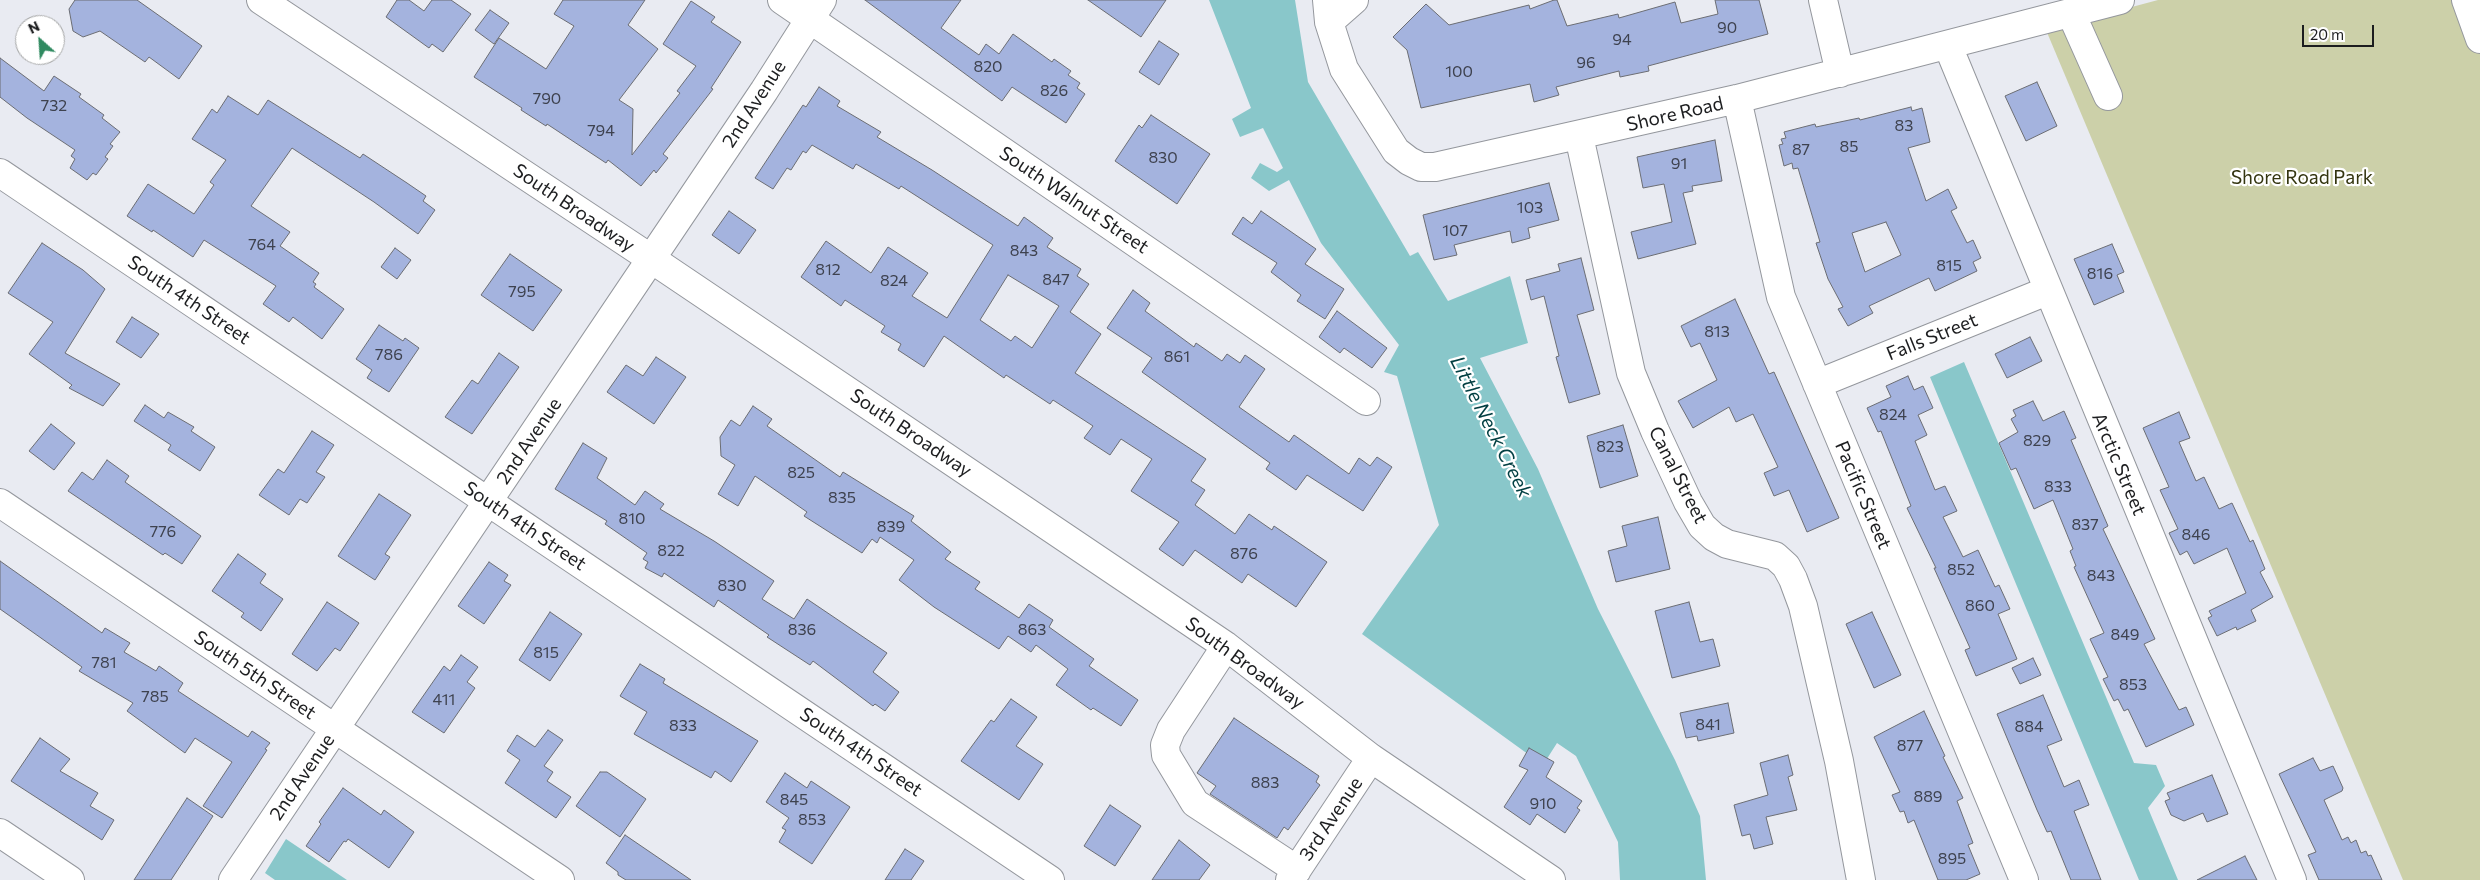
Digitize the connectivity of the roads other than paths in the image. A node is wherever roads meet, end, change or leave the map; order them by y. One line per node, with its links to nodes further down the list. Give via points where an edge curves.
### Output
1 (261, 0): 17 (street, South Broadway)
2 (782, 0): 7 (street, South Walnut Street)
3 (1354, 0): 8 (street)
4 (1823, 0): 12 (street)
5 (2120, 0): 9 (street, Shore Road)
6 (2466, 0): 10 (street)
7 (816, 9): 17 (street, 2nd Avenue); 20 (street, South Walnut Street)
8 (1328, 11): 15 (street, Shore Road, via 1344,69 1396,151 1421,167 1435,167)
9 (2072, 13): 11 (street, Shore Road); 13 (street)
10 (2480, 39)
11 (1948, 46): 12 (street, Shore Road); 18 (street, Arctic Street)
12 (1840, 73): 14 (street, Shore Road)
13 (2108, 96)
14 (1738, 99): 15 (street, Shore Road); 19 (street, Pacific Street, via 1781,297)
15 (1579, 136): 33 (street, Canal Street, via 1631,374 1688,502 1702,526 1714,537 1727,544 1775,556 1794,580 1839,761)
16 (0, 173): 21 (street, South 4th Street)
17 (650, 258): 21 (street, 2nd Avenue); 23 (street, South Broadway)
18 (2047, 291): 19 (street, Falls Street); 35 (street, Arctic Street)
19 (1816, 384): 34 (street, Pacific Street)
20 (1366, 401)
21 (489, 502): 24 (street, 2nd Avenue); 31 (street, South 4th Street)
22 (0, 503): 24 (street, South 5th Street)
23 (1226, 646): 25 (street, South Broadway); 27 (street, via 1171,730 1165,745 1166,754 1195,803)
24 (335, 728): 29 (street, 2nd Avenue); 30 (street, South 5th Street)
25 (1371, 758): 27 (street, 3rd Avenue); 32 (street, South Broadway)
26 (0, 832): 28 (street)
27 (1293, 875)
28 (70, 880)
29 (233, 880)
30 (560, 880)
31 (1050, 880)
32 (1551, 880)
33 (1861, 880)
34 (2024, 880)
35 (2292, 880)

